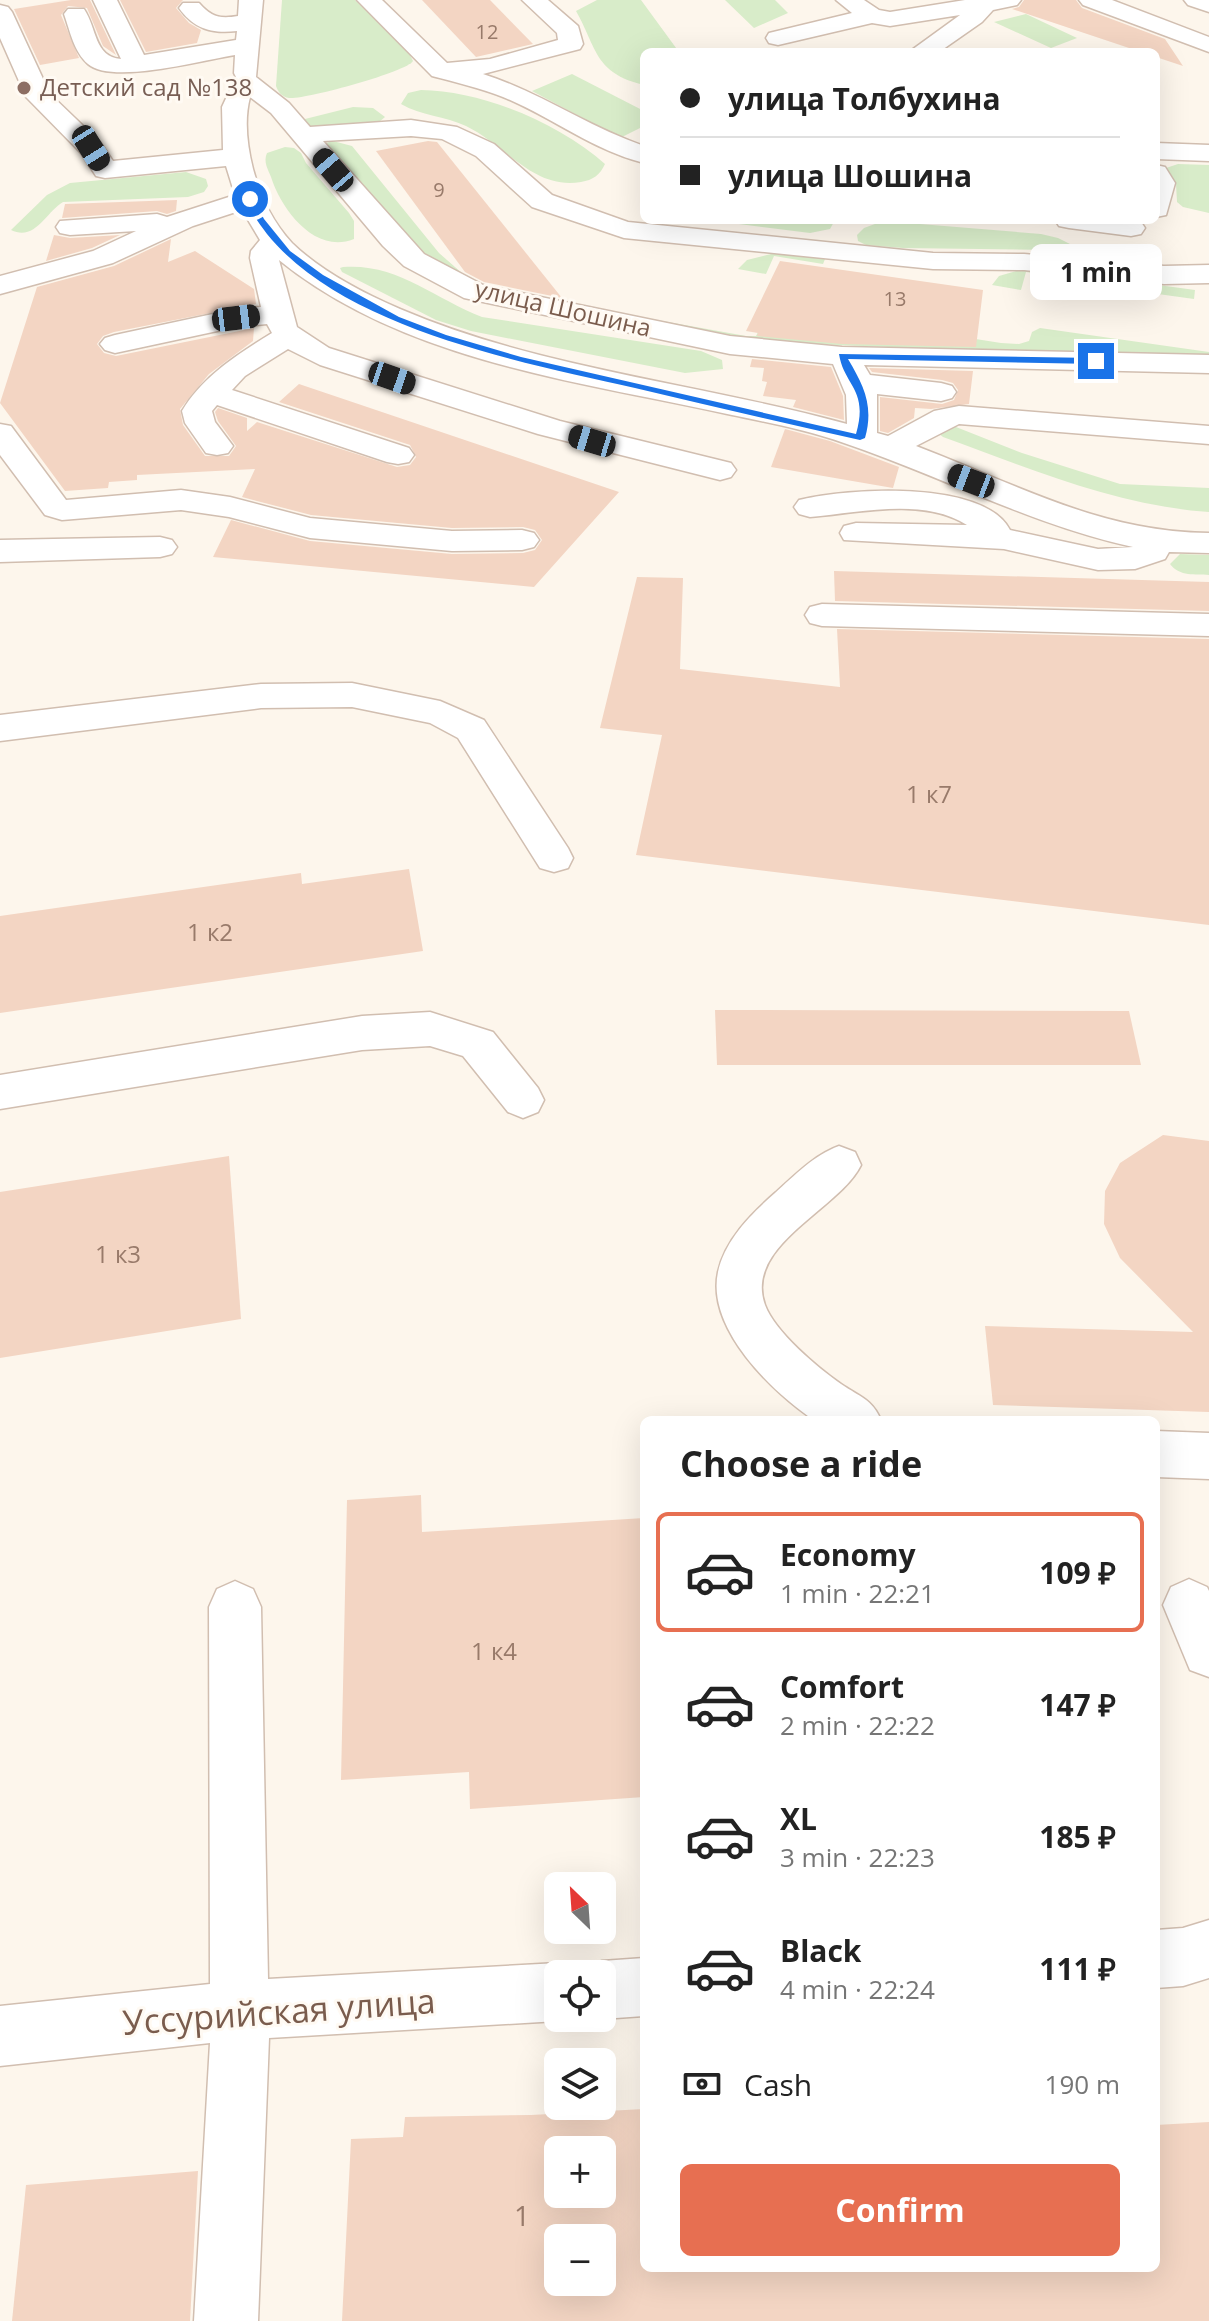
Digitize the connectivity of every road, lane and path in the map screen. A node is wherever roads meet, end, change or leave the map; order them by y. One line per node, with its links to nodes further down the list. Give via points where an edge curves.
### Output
1 (105, 0): 17 (street)
2 (369, 0): 18 (street, via 441,71)
3 (534, 0): 18 (street, via 569,31 571,44 491,66)
4 (848, 0): 12 (street)
5 (1091, 0): 15 (street)
6 (1196, 0): 8 (street)
7 (993, 1): 12 (street, via 908,18); 16 (street, via 951,30)
8 (1209, 5)
9 (191, 8): 13 (street, via 200,21 212,26)
10 (0, 12): 24 (street, via 39,97 91,148 105,170)
11 (76, 14): 17 (street, via 96,61)
12 (872, 16): 14 (street)
13 (249, 22): 17 (street); 19 (street)
14 (778, 38)
15 (1209, 45)
16 (942, 47)
17 (136, 64)
18 (447, 71): 22 (street, via 513,92 609,143)
19 (246, 81): 20 (street, улица Шошина, via 267,95); 24 (street, via 236,100)
20 (303, 135): 33 (street, via 411,128 448,132 485,150 542,201 624,230 933,261); 37 (street, улица Шошина, via 414,260 474,292 730,345)
21 (1160, 151): 23 (street)
22 (640, 153)
23 (1209, 153)
24 (236, 157): 25 (street)
25 (250, 199): 26 (street); 30 (street)
26 (183, 220): 28 (street); 34 (street, via 103,257)
27 (1100, 224): 29 (street)
28 (70, 227)
29 (1131, 228)
30 (275, 240): 35 (street, via 264,258); 44 (street, via 320,277 366,304 443,336 519,359)
31 (1, 256): 32 (street)
32 (0, 262)
33 (1209, 274)
34 (0, 285)
35 (284, 324): 36 (street, via 236,318); 40 (street); 47 (street, via 311,350 446,397 617,448)
36 (115, 344)
37 (842, 356): 38 (street, улица Шошина); 39 (street)
38 (1209, 364)
39 (858, 383): 41 (street); 44 (street)
40 (215, 391): 45 (street, via 197,411); 46 (street)
41 (941, 392)
42 (0, 433): 51 (street, via 62,510 181,500 310,528 452,541)
43 (1209, 435): 44 (street, via 959,415)
44 (874, 443): 52 (street, via 1055,513)
45 (217, 446)
46 (398, 455)
47 (720, 470)
48 (810, 507): 50 (street, via 922,499 960,509)
49 (856, 533): 50 (street)
50 (1005, 539): 52 (street, via 1104,561 1143,557 1160,549)
51 (522, 540)
52 (1162, 542): 53 (street)
53 (1209, 543)
54 (160, 547): 55 (street)
55 (0, 551)
56 (822, 615): 57 (street)
57 (1209, 625)
58 (0, 728): 59 (street, via 261,696 352,695 440,713 471,729)
59 (554, 858)
60 (0, 1092): 61 (street, via 362,1033 430,1029 478,1044)
61 (523, 1100)
62 (839, 1165): 63 (street, via 766,1230 742,1268 741,1307 768,1350)
63 (849, 1416)
64 (1160, 1454): 65 (street)
65 (1209, 1456)
66 (1189, 1605): 68 (street)
67 (235, 1607): 74 (street)
68 (1209, 1651)
69 (1209, 1949): 70 (street)
70 (1160, 1959)
71 (640, 1987): 72 (street)
72 (616, 1989)
73 (544, 1993): 74 (street, Уссурийская улица)
74 (241, 2010): 75 (street, Уссурийская улица); 76 (street)
75 (0, 2036)
76 (226, 2321)

